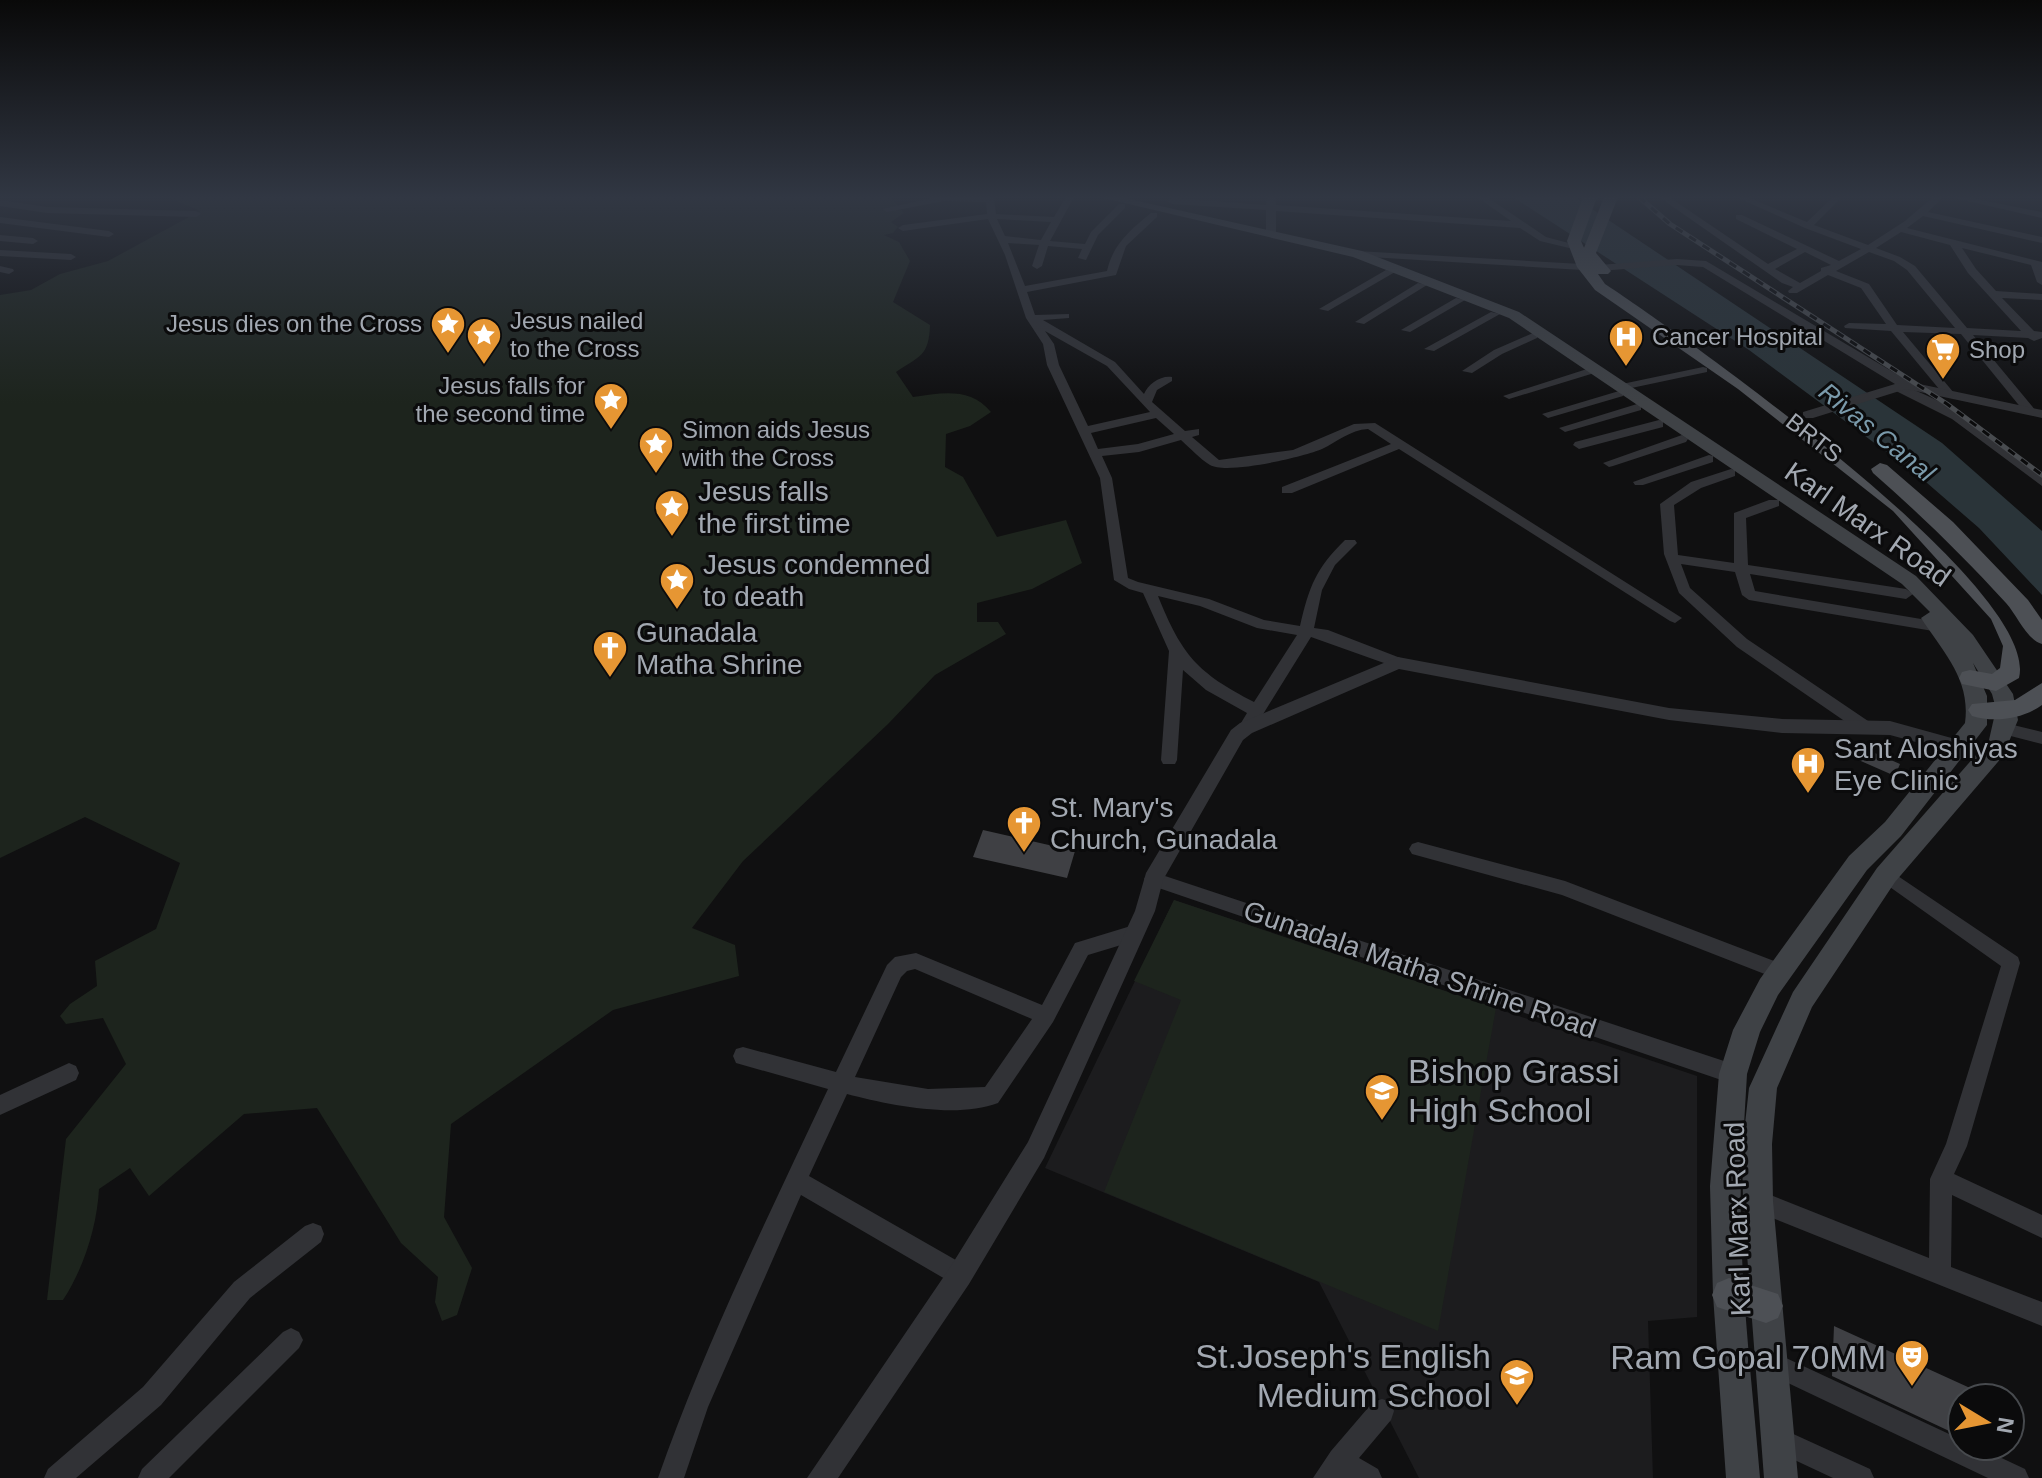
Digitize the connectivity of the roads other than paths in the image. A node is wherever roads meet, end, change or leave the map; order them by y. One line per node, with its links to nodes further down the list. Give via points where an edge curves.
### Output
1 (1013, 266): 17 (street)
2 (1113, 266): 17 (street, via 1112,273)
3 (1372, 266): 15 (main road, Karl Marx Road)
4 (1388, 266): 41 (main road, Karl Marx Road, via 1514,315)
5 (1595, 266): 74 (main road, BRTS, via 1612,297 1766,401 1921,527 2008,627 2014,664)
6 (1603, 266): 44 (main road, BRTS)
7 (1709, 266): 38 (street)
8 (1765, 266): 13 (street)
9 (1772, 266): 13 (street)
10 (1833, 266): 14 (street)
11 (1907, 266): 29 (street)
12 (1969, 266): 18 (street)
13 (1768, 268): 14 (street, via 1797,289)
14 (1825, 270): 27 (street, via 1865,286)
15 (1390, 272): 16 (main road, Karl Marx Road); 21 (street)
16 (1422, 285): 20 (main road, Karl Marx Road); 25 (street)
17 (1020, 290): 24 (street)
18 (1993, 294): 19 (street); 30 (street)
19 (2042, 297)
20 (1460, 300): 22 (main road, Karl Marx Road); 28 (street)
21 (1324, 309)
22 (1495, 314): 31 (main road, Karl Marx Road); 33 (street)
23 (1065, 316): 24 (street)
24 (1031, 318): 42 (street, via 1111,364); 49 (street, via 1049,343 1053,365)
25 (1360, 322)
26 (1849, 326): 27 (street)
27 (1893, 327): 29 (street); 39 (street)
28 (1406, 330)
29 (1965, 331): 30 (street); 43 (street)
30 (2037, 335): 32 (street)
31 (1533, 336): 35 (street); 36 (main road, Karl Marx Road)
32 (2042, 346)
33 (1430, 349)
34 (1703, 370): 41 (street)
35 (1468, 371)
36 (1587, 372): 40 (street); 41 (main road, Karl Marx Road)
37 (1168, 379): 42 (street, via 1152,388)
38 (1896, 387): 39 (street); 44 (street); 59 (street, via 1958,414)
39 (1948, 393): 43 (street)
40 (1509, 396)
41 (1626, 396): 46 (street); 47 (main road, Karl Marx Road); 48 (street); 74 (main road, Karl Marx Road, via 1909,580 1961,632)
42 (1146, 403): 45 (street)
43 (2036, 412)
44 (1817, 413): 70 (main road, BRTS, via 1924,505 2020,605)
45 (1159, 414): 49 (street); 50 (street)
46 (1548, 414)
47 (1659, 424): 51 (main road, Karl Marx Road); 53 (street)
48 (1565, 428)
49 (1083, 431): 54 (street)
50 (1188, 434): 52 (street, via 1219,465 1308,449 1361,424); 54 (street, via 1139,448)
51 (1682, 439): 55 (main road, Karl Marx Road); 56 (street)
52 (1401, 444): 60 (street); 67 (street)
53 (1579, 445)
54 (1094, 453): 65 (street, via 1106,478 1121,580)
55 (1709, 459): 57 (main road, Karl Marx Road); 58 (street)
56 (1609, 463)
57 (1731, 473): 61 (main road, Karl Marx Road); 63 (street, via 1696,485 1667,504)
58 (1639, 482)
59 (2042, 482)
60 (1287, 490)
61 (1774, 503): 64 (street, via 1739,516); 66 (main road, Karl Marx Road)
62 (1350, 543): 69 (street, via 1329,563 1315,590)
63 (1672, 558): 64 (street); 79 (street, via 1684,590 1742,643)
64 (1741, 569): 66 (street); 68 (street, via 1745,591 1755,597)
65 (1149, 590): 69 (street); 71 (street)
66 (1906, 594): 68 (main road, Karl Marx Road)
67 (1675, 618)
68 (1939, 627): 73 (main road, Karl Marx Road)
69 (1306, 633): 72 (street, via 1323,634); 77 (street)
70 (2042, 636)
71 (1177, 649): 77 (street, via 1200,678); 83 (street)
72 (1398, 663): 77 (street); 79 (street, via 1669,714 1782,726)
73 (1970, 678): 74 (main road); 76 (main road, Karl Marx Road)
74 (1996, 683): 78 (main road, Karl Marx Road)
75 (2042, 691): 78 (main road)
76 (1980, 710): 78 (main road); 81 (main road, Karl Marx Road)
77 (1252, 720): 86 (street, via 1237,735)
78 (2006, 720): 80 (street); 85 (main road, Karl Marx Road, via 1986,762)
79 (1865, 727): 81 (street, via 1915,733)
80 (2034, 736): 82 (street)
81 (1960, 747): 88 (main road, Karl Marx Road, via 1858,863)
82 (2042, 751)
83 (1169, 760)
84 (1418, 849): 88 (street, via 1565,888)
85 (1886, 875): 95 (street, via 2011,963 1956,1146); 97 (main road, Karl Marx Road, via 1802,1000 1763,1088)
86 (1153, 879): 87 (street); 92 (street, Gunadala Matha Shrine Road)
87 (1134, 933): 89 (street, via 1082,949); 101 (street, via 1036,1150)
88 (1780, 972): 92 (main road, Karl Marx Road, via 1747,1030)
89 (1046, 1016): 93 (street, via 991,1096 895,1096); 93 (street, via 916,961 902,963 877,1002)
90 (743, 1056): 93 (street)
91 (69, 1073): 94 (street)
92 (1733, 1074): 102 (main road, Karl Marx Road, via 1725,1186)
93 (840, 1082): 96 (street)
94 (0, 1105)
95 (1941, 1179): 98 (street); 100 (street)
96 (796, 1180): 101 (street); 112 (street, via 696,1406)
97 (1758, 1201): 100 (street); 103 (main road, Karl Marx Road)
98 (2042, 1227)
99 (313, 1234): 110 (street, via 242,1290 152,1396)
100 (1940, 1272): 104 (street)
101 (960, 1275): 113 (street)
102 (1729, 1295): 103 (main road); 115 (main road, Karl Marx Road)
103 (1766, 1306): 106 (main road, Karl Marx Road)
104 (2042, 1314)
105 (291, 1340): 111 (street)
106 (1771, 1363): 108 (main road, Karl Marx Road); 118 (street)
107 (1382, 1411): 109 (street)
108 (1777, 1438): 116 (main road, Karl Marx Road); 117 (street)
109 (1333, 1469): 114 (street)
110 (57, 1478)
111 (151, 1478)
112 (671, 1478)
113 (821, 1478)
114 (1369, 1478)
115 (1743, 1478)
116 (1781, 1478)
117 (1861, 1478)
118 (2016, 1478)

